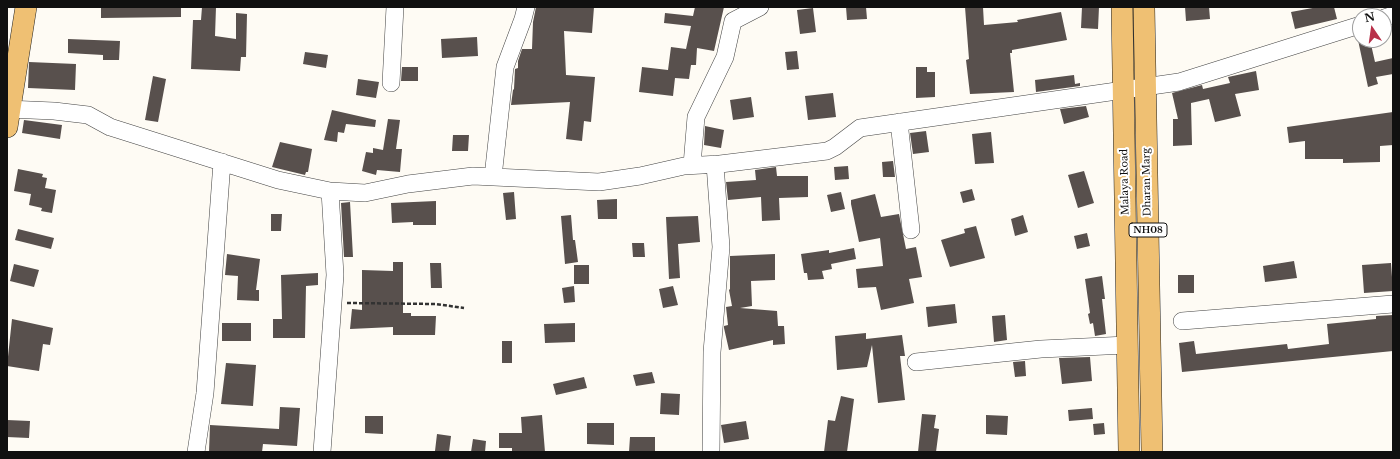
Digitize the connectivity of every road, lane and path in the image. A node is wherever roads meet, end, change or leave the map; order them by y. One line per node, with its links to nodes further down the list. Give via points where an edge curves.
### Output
1 (26, 7): 11 (main road)
2 (395, 7): 8 (street)
3 (526, 7): 16 (street, via 505,67)
4 (760, 7): 15 (street, via 733,21 725,57 696,117)
5 (1122, 7): 10 (main road, Malaya Road / NH08)
6 (1144, 7): 9 (main road, Dharan Marg / NH08)
7 (1352, 28): 9 (street, via 1179,82)
8 (391, 83)
9 (1146, 85): 10 (street); 29 (main road, Dharan Marg / NH08)
10 (1123, 88): 12 (street); 23 (main road, Malaya Road / NH08)
11 (8, 115): 13 (street, via 54,110 88,115 110,127)
12 (899, 122): 14 (street, via 860,128 828,151); 18 (street)
13 (222, 162): 17 (street, via 278,180); 25 (street, via 205,393)
14 (715, 164): 15 (street); 27 (street, via 721,247 712,352)
15 (692, 165): 16 (street, via 599,182)
16 (493, 177): 17 (street, via 473,176 408,184 364,193)
17 (330, 191): 19 (street, via 335,275)
18 (911, 230)
19 (333, 302): 21 (path, via 436,304); 26 (street)
20 (1393, 304): 22 (street)
21 (464, 308)
22 (1182, 321)
23 (1127, 345): 24 (street, via 1041,348); 28 (main road, Malaya Road / NH08)
24 (916, 362)
25 (196, 452)
26 (322, 452)
27 (711, 452)
28 (1129, 452)
29 (1152, 452)

